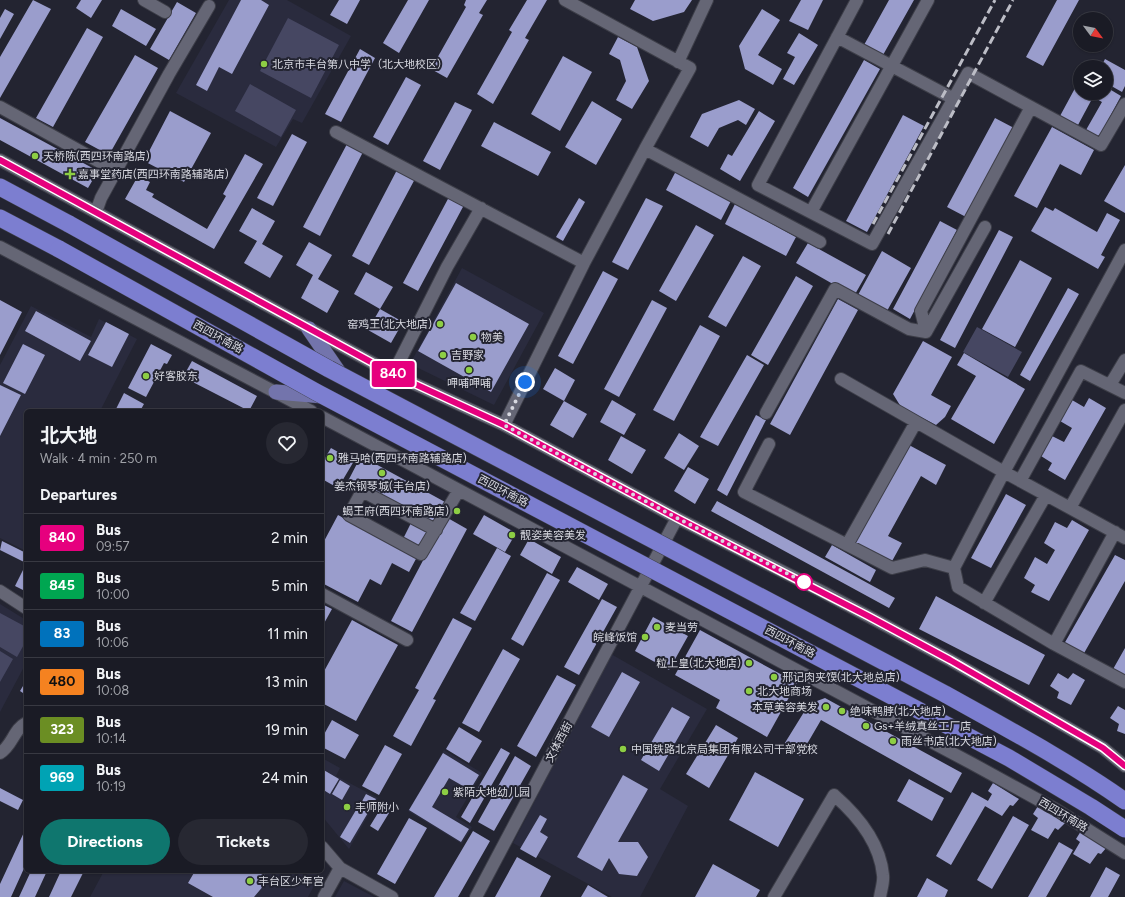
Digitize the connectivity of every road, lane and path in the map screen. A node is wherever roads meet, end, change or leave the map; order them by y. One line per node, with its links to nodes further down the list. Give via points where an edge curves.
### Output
1 (144, 0): 7 (street)
2 (565, 0): 9 (street)
3 (707, 0): 9 (street)
4 (857, 0): 8 (street)
5 (928, 0): 10 (street)
6 (209, 6): 18 (street)
7 (165, 12)
8 (837, 37): 10 (street); 22 (street, via 758,184)
9 (678, 62): 16 (street, via 690,68)
10 (892, 65): 11 (street); 22 (street)
11 (954, 99): 14 (street, via 968,72); 22 (street, via 872,244)
12 (1125, 104): 14 (street, via 1101,145)
13 (0, 107): 18 (street)
14 (1031, 108): 30 (street, via 921,311)
15 (336, 132): 20 (street)
16 (645, 149): 25 (street); 28 (street)
17 (0, 160): 21 (street)
18 (116, 171): 21 (street)
19 (0, 187): 43 (highway, bridge)
20 (480, 208): 28 (street); 32 (street)
21 (96, 212): 29 (street)
22 (811, 212)
23 (0, 218): 69 (highway, 西四环南路, bridge, via 323,395)
24 (985, 227): 30 (street)
25 (820, 242)
26 (0, 247): 35 (street, 西四环南路)
27 (1125, 251): 45 (street)
28 (584, 263): 42 (street)
29 (308, 329): 32 (street); 43 (main road, via 337,373)
30 (926, 332): 39 (street, via 909,329 835,290)
31 (1125, 360): 34 (street)
32 (393, 374): 42 (street)
33 (840, 379): 41 (street)
34 (1110, 386): 36 (street); 46 (street, via 1081,371)
35 (276, 392): 37 (street, 西四环南路); 56 (main road, 西四环南路, via 324,396)
36 (1125, 393)
37 (307, 409)
38 (1125, 410): 49 (street)
39 (766, 414)
40 (324, 418): 47 (street, 西四环南路)
41 (916, 422): 45 (street); 54 (street)
42 (504, 425): 50 (street)
43 (462, 439): 53 (main road); 65 (highway, bridge)
44 (769, 444): 54 (street, via 744,492)
45 (1004, 472): 46 (street); 55 (street)
46 (1020, 480): 48 (street)
47 (459, 490): 51 (street); 57 (street, 西四环南路)
48 (1046, 495): 49 (street); 60 (street)
49 (1070, 508): 52 (street)
50 (677, 518): 53 (street, 文体西街); 70 (street, via 950,660 1103,748)
51 (436, 530): 51 (street, via 421,554 349,515 362,491)
52 (1120, 535): 63 (street)
53 (663, 545): 56 (street, 文体西街); 65 (main road)
54 (847, 545): 55 (street, via 892,568 924,560)
55 (954, 568): 60 (street, via 958,587)
56 (651, 569): 57 (street, 文体西街); 69 (main road, 西四环南路)
57 (641, 587): 74 (street, 西四环南路, via 1055,809); 78 (street, 文体西街)
58 (0, 591): 61 (street)
59 (324, 595): 62 (street)
60 (984, 602): 63 (street)
61 (24, 607)
62 (407, 640)
63 (1054, 644): 64 (street)
64 (1125, 682)
65 (993, 721): 67 (main road)
66 (24, 724): 68 (street, via 7,749)
67 (1047, 752): 71 (highway, bridge)
68 (0, 753)
69 (1011, 760): 72 (highway, 西四环南路, bridge, via 1092,807)
70 (1125, 766)
71 (1125, 801)
72 (1125, 830)
73 (324, 849): 75 (street)
74 (1125, 853)
75 (340, 868): 76 (street); 77 (street)
76 (324, 897)
77 (392, 897)
78 (476, 897)
79 (774, 897): 80 (street, via 834,795 862,823 878,853 883,876)
80 (880, 897)

